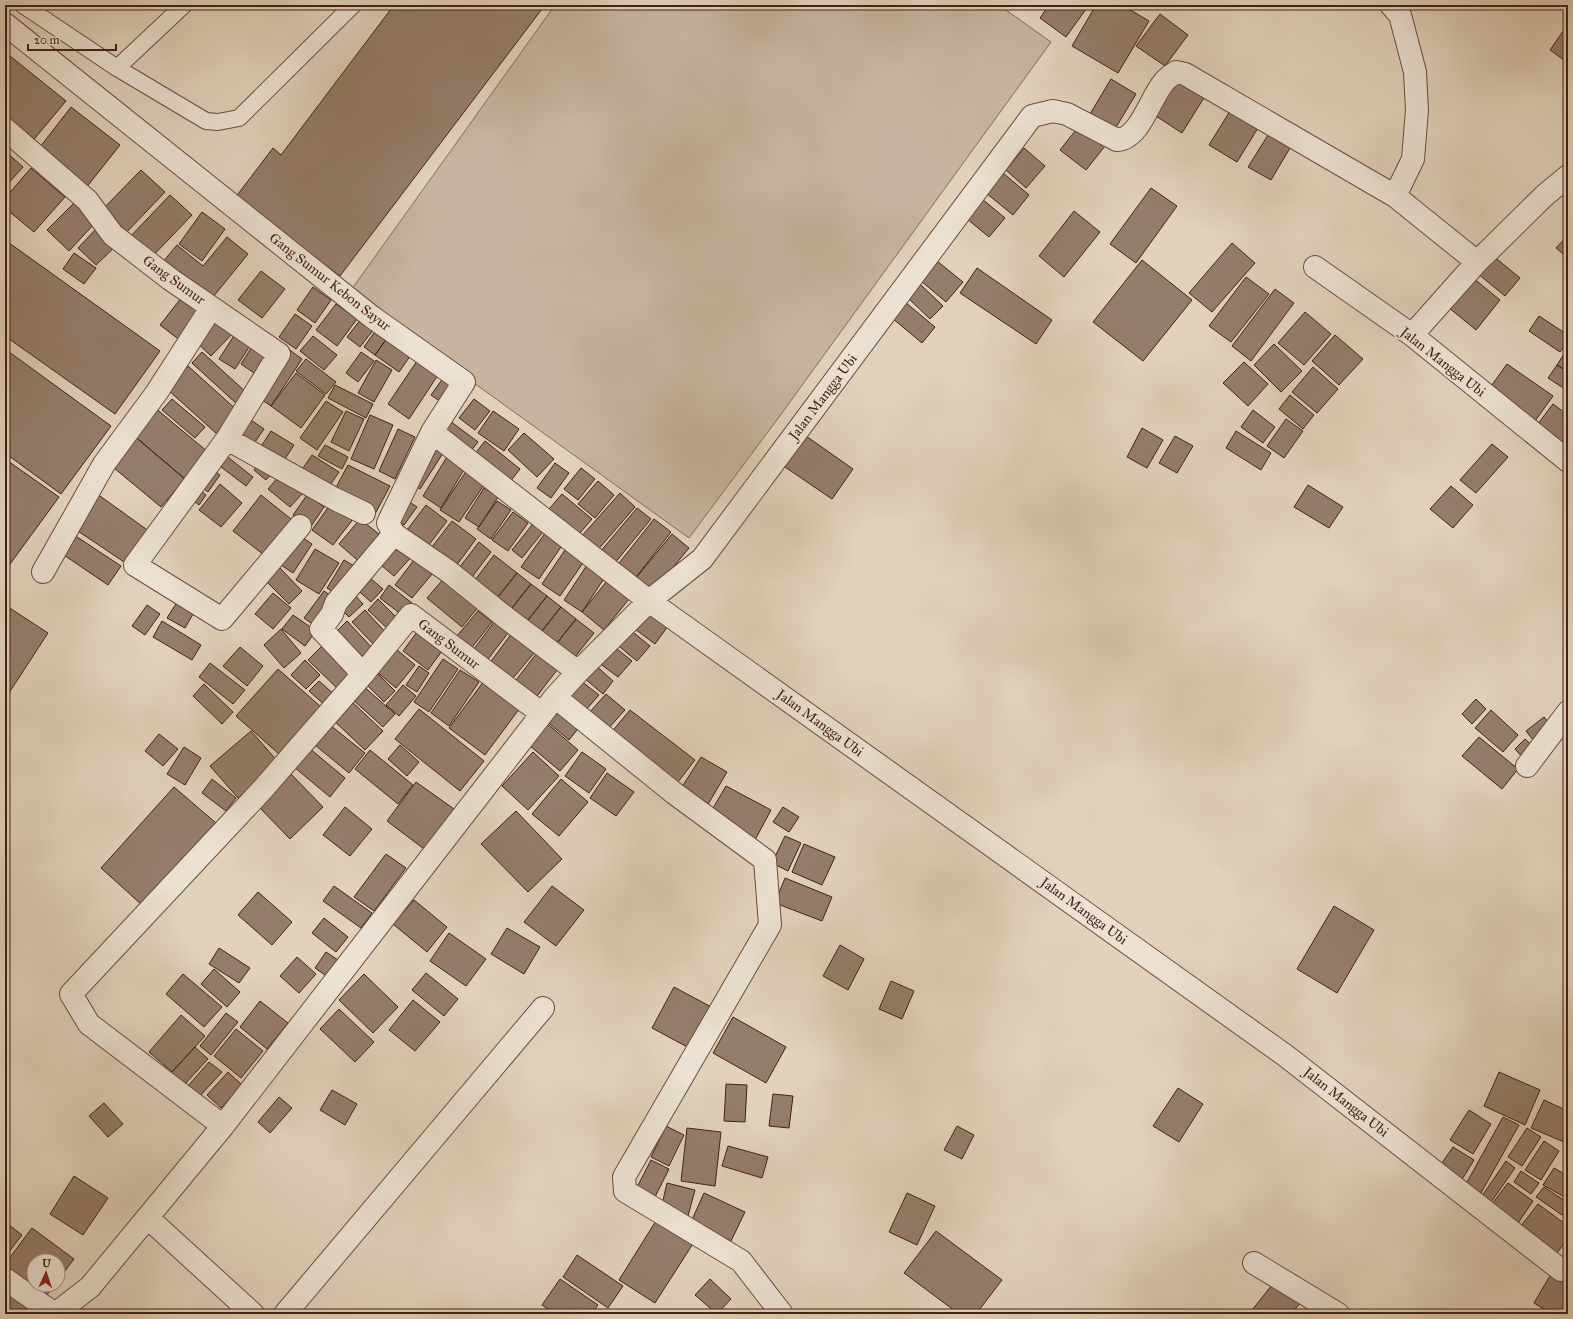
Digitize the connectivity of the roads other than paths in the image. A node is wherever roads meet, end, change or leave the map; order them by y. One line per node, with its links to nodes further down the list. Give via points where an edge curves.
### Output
1 (23, 5): 6 (lane)
2 (184, 5): 6 (lane)
3 (353, 5): 6 (lane, via 239,118 218,122 206,121)
4 (1391, 5): 9 (street, via 1400,15 1415,72 1417,110 1413,159)
5 (5, 24): 14 (street, Gang Sumur Kebon Sayur, via 372,317 464,382)
6 (117, 68)
7 (5, 129): 12 (street, Gang Sumur, via 87,200 113,235)
8 (1568, 176): 10 (street)
9 (1395, 196): 10 (street); 21 (street, Jalan Mangga Ubi, via 1185,74 1176,72 1164,81 1135,131 1127,138 1116,140 1067,114 1053,111 1032,116 702,559)
10 (1477, 262): 13 (street)
11 (1315, 267): 13 (street, Jalan Mangga Ubi)
12 (211, 308): 15 (street, Gang Sumur, via 279,354); 20 (street, via 157,392 104,464)
13 (1412, 335): 16 (street, Jalan Mangga Ubi)
14 (432, 432): 19 (street, via 388,523); 21 (street)
15 (226, 439): 17 (street); 18 (street, Gang Sumur, via 135,565 222,619)
16 (1568, 461)
17 (364, 513)
18 (300, 526)
19 (394, 534): 22 (street, via 448,571); 23 (street, via 336,603 332,614 321,629)
20 (43, 572)
21 (649, 601): 22 (street); 31 (street, Jalan Mangga Ubi, via 1286,1056)
22 (578, 672): 24 (street)
23 (363, 674): 24 (street, Gang Sumur, via 411,615); 28 (street, via 262,790 71,994 90,1024)
24 (548, 705): 28 (street); 36 (street, via 765,860 770,925 624,1177 625,1191 741,1261)
25 (1568, 712): 26 (street)
26 (1527, 766)
27 (543, 1008): 35 (street)
28 (223, 1126): 29 (street)
29 (148, 1218): 33 (street, via 90,1287); 34 (street)
30 (1254, 1263): 37 (street)
31 (1566, 1269)
32 (5, 1279): 33 (street)
33 (55, 1314)
34 (254, 1314)
35 (284, 1314)
36 (782, 1314)
37 (1338, 1314)

